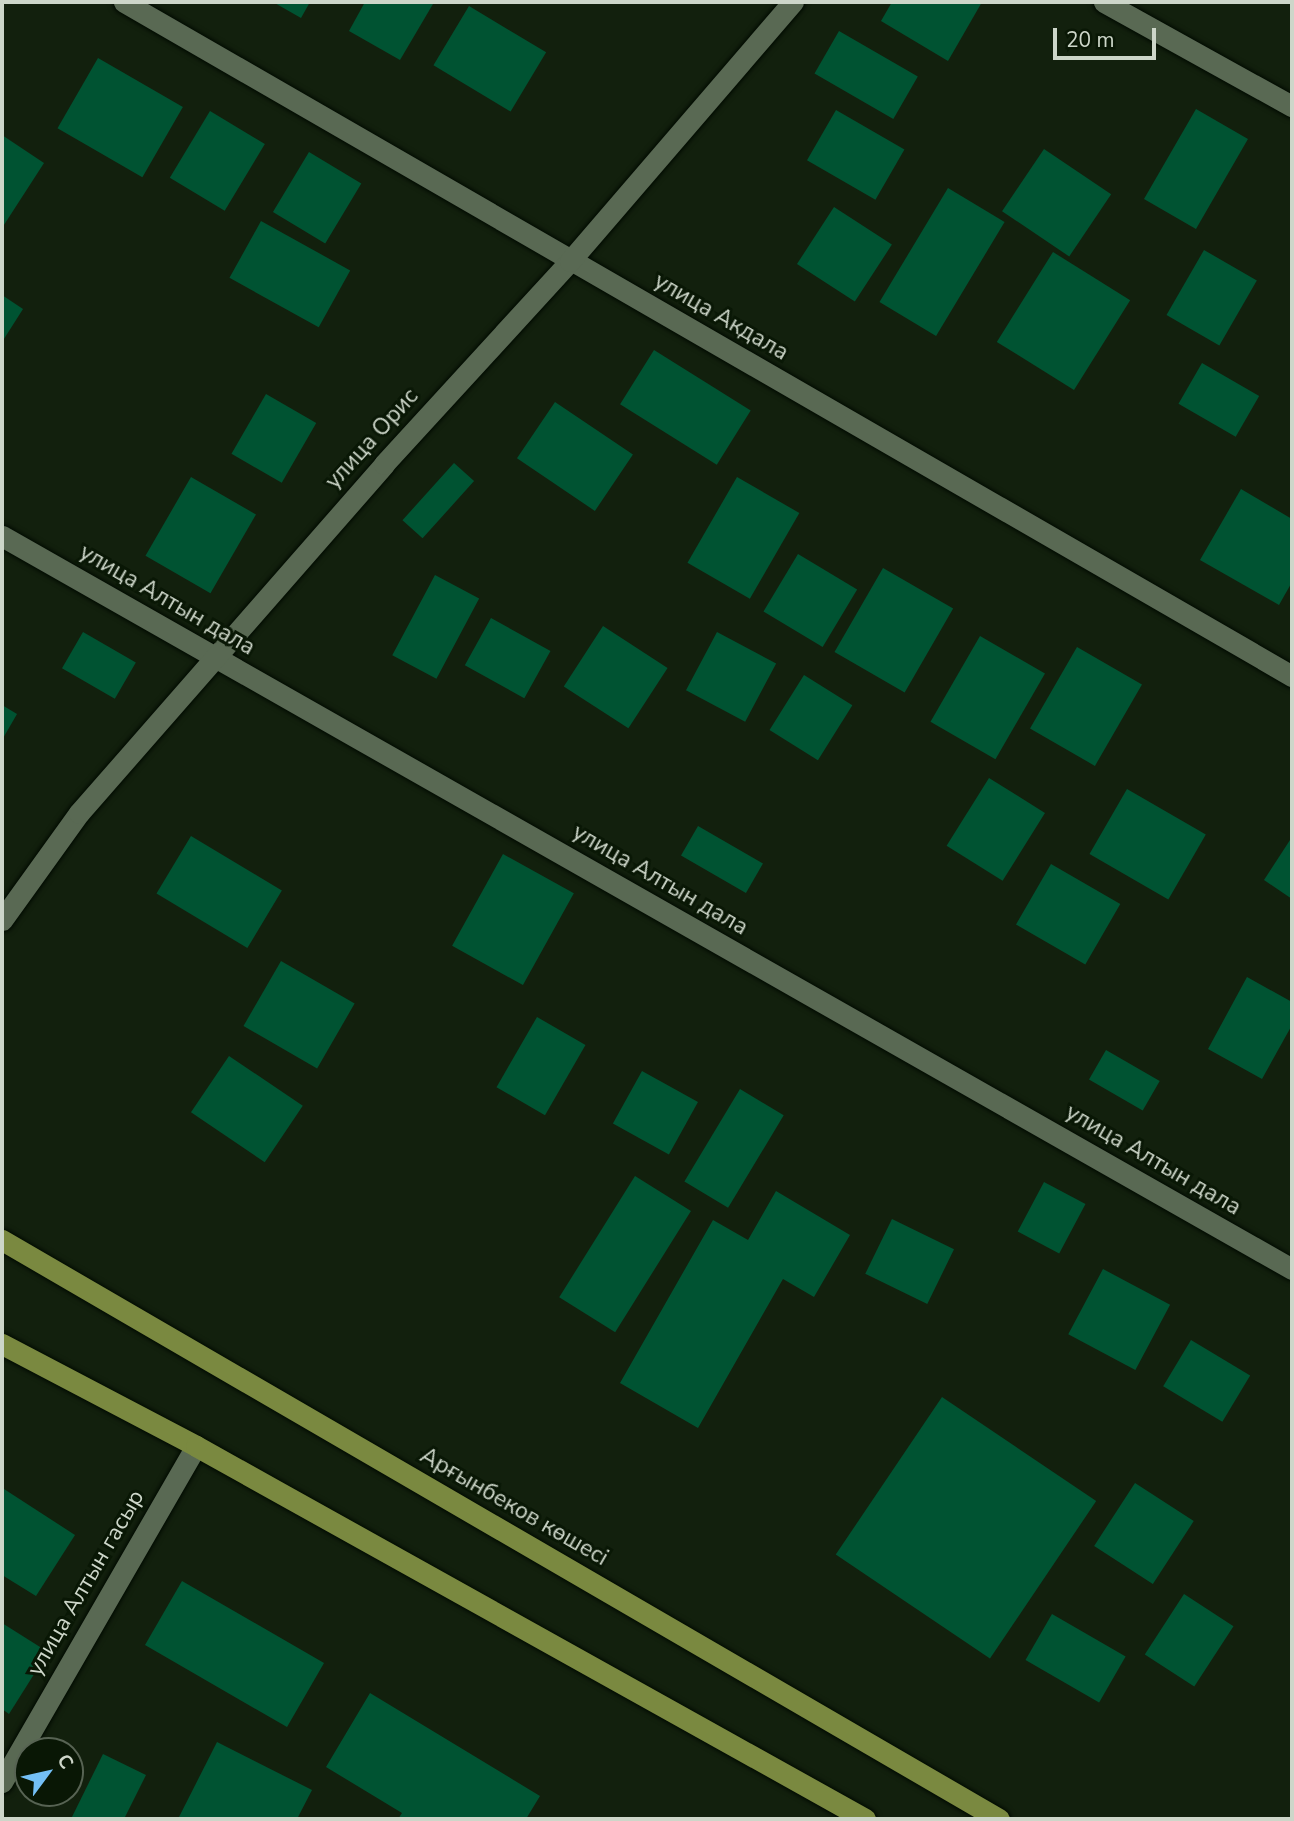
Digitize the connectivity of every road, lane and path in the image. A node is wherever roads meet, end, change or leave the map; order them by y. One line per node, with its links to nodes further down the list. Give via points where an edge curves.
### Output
1 (124, 2): 5 (street, улица Акдала)
2 (793, 2): 5 (street, улица Орис)
3 (1104, 2): 4 (street)
4 (1292, 106)
5 (570, 261): 7 (street, улица Орис, via 384,464); 8 (street, улица Акдала)
6 (2, 536): 7 (street, улица Алтын дала)
7 (216, 658): 9 (street, улица Орис, via 79,813); 11 (street, улица Алтын дала)
8 (1292, 676)
9 (2, 920)
10 (2, 1240): 16 (main road, Арғынбеков көшесі)
11 (1292, 1269)
12 (2, 1344): 13 (main road)
13 (195, 1446): 14 (street, улица Алтын гасыр); 15 (main road)
14 (2, 1782)
15 (865, 1819)
16 (999, 1819)

